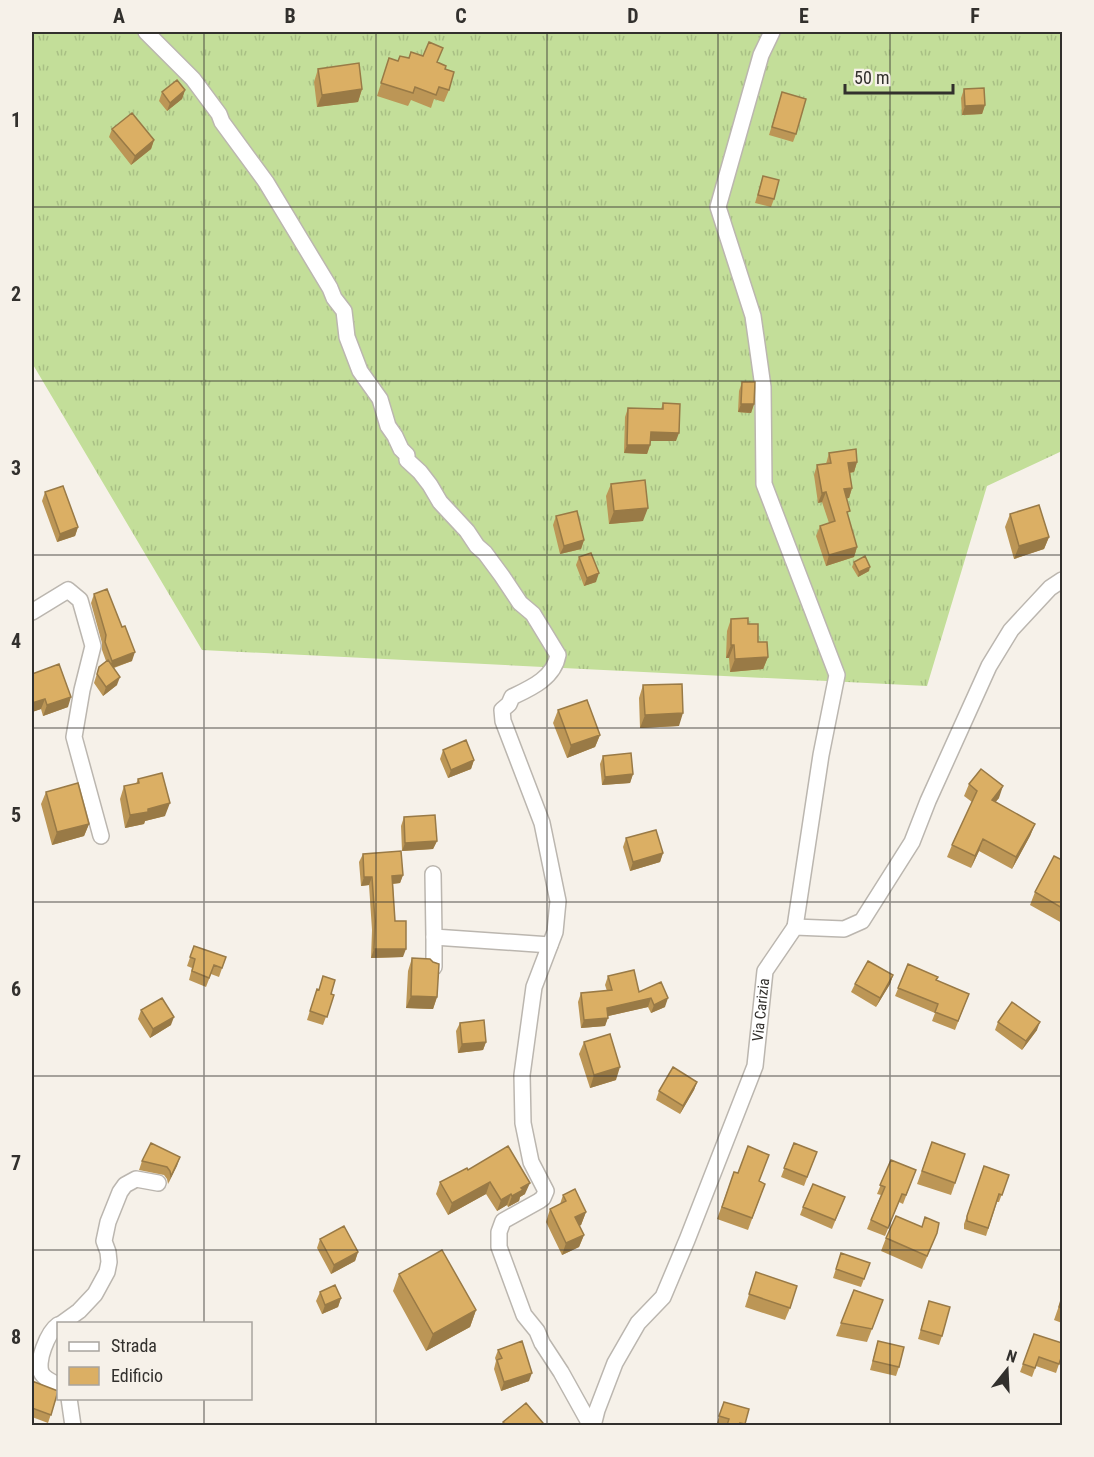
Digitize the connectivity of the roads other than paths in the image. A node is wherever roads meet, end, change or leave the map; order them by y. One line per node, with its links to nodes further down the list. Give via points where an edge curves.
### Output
1 (146, 32): 9 (street, via 193,79 266,182 344,311 347,337 360,371 380,399 388,426 407,459 491,561 520,603 533,614 558,655 557,663 545,678 512,697 502,710 545,834 558,901)
2 (772, 32): 7 (street, via 761,55 718,207 753,316 763,387 764,484 837,675)
3 (1062, 580): 7 (street, via 1011,630 988,666 912,842 862,921 844,928)
4 (32, 612): 5 (street, via 68,590 80,600 93,646 74,737)
5 (101, 836)
6 (433, 874): 8 (street)
7 (795, 927): 17 (street, Via Carizia, via 765,971 755,1066 687,1240 663,1297 638,1323 615,1363)
8 (434, 937): 9 (street); 10 (street)
9 (550, 945): 17 (street, via 534,987 522,1075 523,1123 531,1162 546,1191 539,1201 503,1221 499,1247 524,1315)
10 (434, 967)
11 (158, 1183): 12 (street, via 136,1179 120,1192 104,1241 107,1272 94,1294)
12 (63, 1322)
13 (57, 1326): 14 (street, via 44,1344 40,1369 43,1376)
14 (57, 1384)
15 (69, 1400): 16 (street)
16 (73, 1425)
17 (592, 1425)

